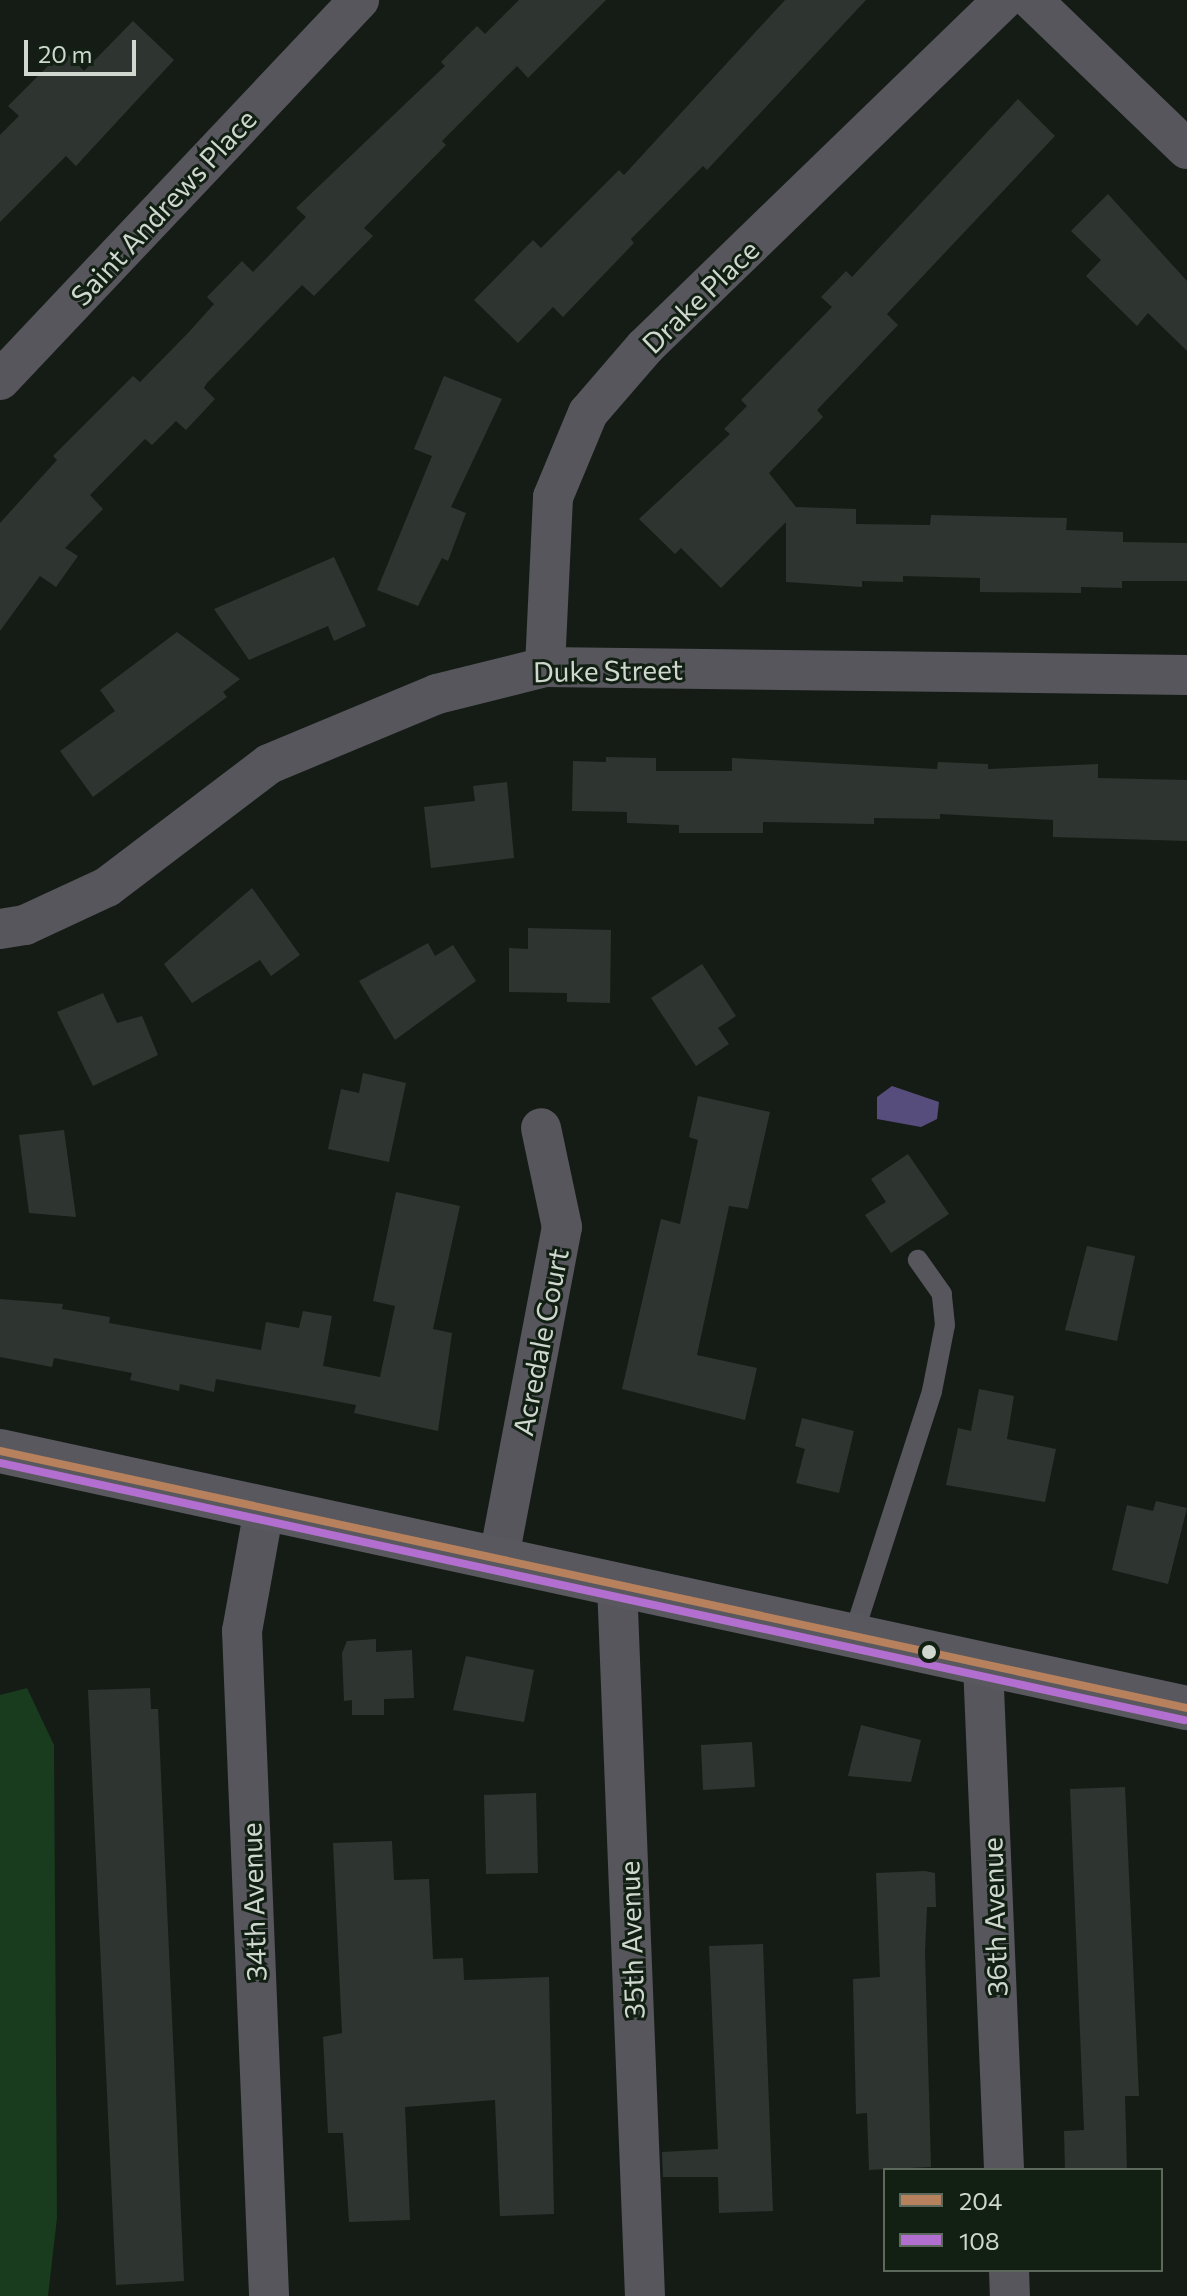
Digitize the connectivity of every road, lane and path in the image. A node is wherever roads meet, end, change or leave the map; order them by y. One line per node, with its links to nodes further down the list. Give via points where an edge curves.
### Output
1 (359, 0): 5 (street, Saint Andrews Place)
2 (1003, 0): 6 (street, Drake Place, via 645,347 588,413 553,497)
3 (1032, 0): 4 (street)
4 (1187, 149)
5 (0, 380)
6 (545, 667): 7 (street, Duke Street); 8 (street, Duke Street, via 437,694 269,764 107,887 25,925)
7 (1187, 675)
8 (0, 929)
9 (541, 1128): 13 (street, Acredale Court, via 562,1227)
10 (918, 1260): 15 (lane, via 942,1294 945,1325 932,1391)
11 (0, 1451): 12 (street)
12 (264, 1509): 13 (street); 20 (street, 34th Avenue, via 242,1631)
13 (499, 1557): 14 (street)
14 (617, 1584): 15 (street); 21 (street, 35th Avenue)
15 (853, 1636): 16 (street)
16 (983, 1664): 17 (street); 18 (street, 36th Avenue)
17 (1187, 1708)
18 (1004, 2168)
19 (1009, 2272): 22 (street)
20 (269, 2296)
21 (645, 2296)
22 (1010, 2296)

